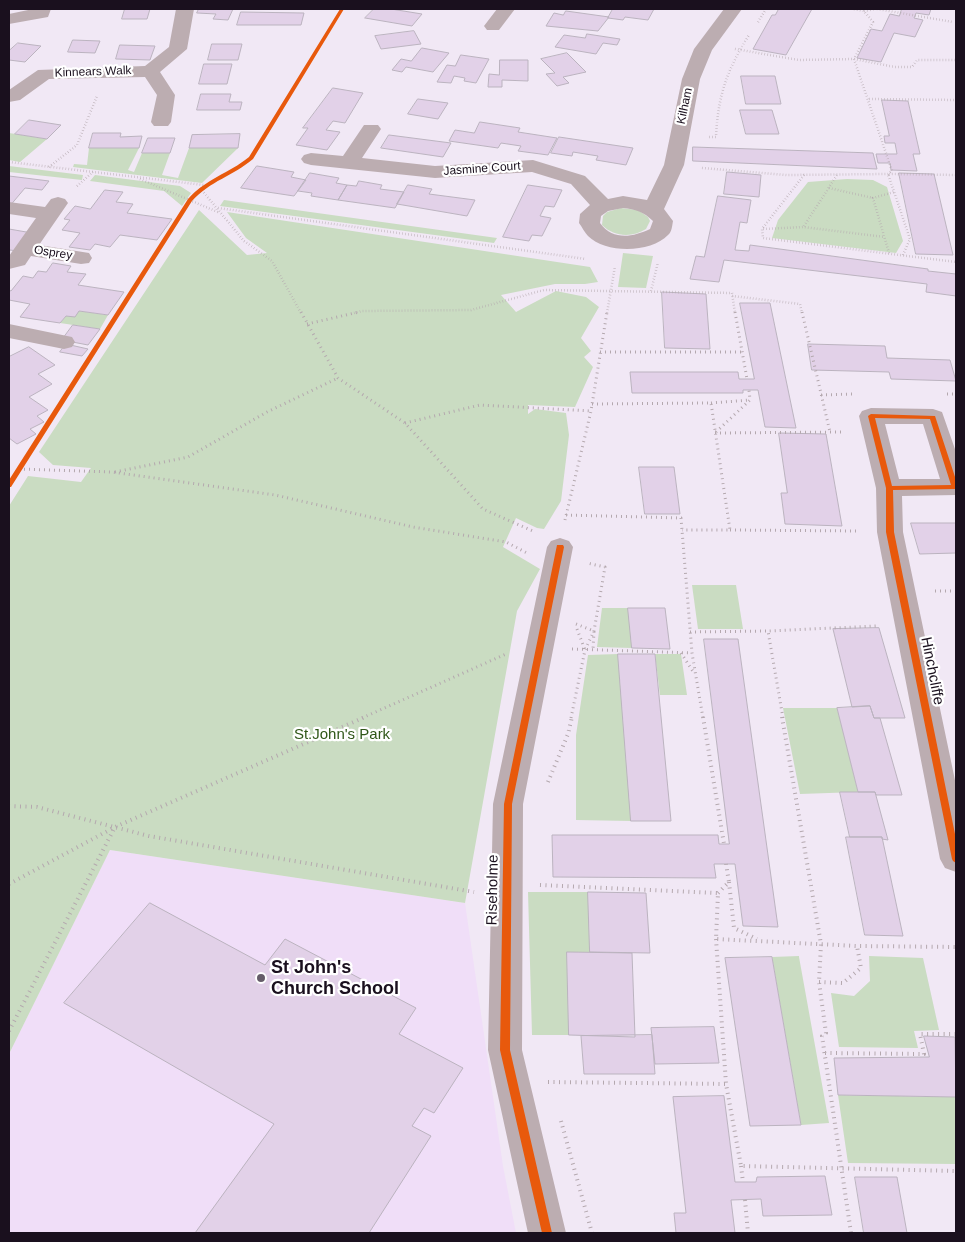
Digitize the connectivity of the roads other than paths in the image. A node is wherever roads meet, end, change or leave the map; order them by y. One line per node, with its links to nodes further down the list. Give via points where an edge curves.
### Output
1 (42, 9): 5 (street, via 42,13)
2 (185, 9): 7 (street, Kinnears Walk, via 178,49)
3 (506, 9): 6 (street)
4 (732, 9): 15 (street, Kilham, via 708,44 691,80 674,165)
5 (9, 19)
6 (493, 26)
7 (150, 71): 8 (street, Kinnears Walk, via 45,74); 9 (street, Kinnears Walk, via 166,95)
8 (17, 98)
9 (161, 122)
10 (371, 129): 12 (street)
11 (311, 159): 12 (street, Jasmine Court)
12 (349, 162): 13 (street, Jasmine Court, via 435,172 533,166 578,180)
13 (603, 206): 15 (street, via 628,203); 15 (street, via 589,216 591,230 608,241 621,243 644,241 660,232 663,221)
14 (9, 208): 16 (street, Osprey, via 54,209)
15 (653, 210)
16 (25, 249): 17 (street, Osprey); 18 (street, Osprey, via 17,260)
17 (82, 258)
18 (9, 263)
19 (9, 331): 20 (street)
20 (64, 342)
21 (889, 488): 21 (street, Hinchcliffe, via 871,416 933,417 955,487); 23 (street, Hinchcliffe, via 890,532 909,625)
22 (558, 557): 25 (street, Riseholme, via 508,804 505,1050)
23 (944, 742): 24 (street, Hinchcliffe)
24 (956, 859)
25 (547, 1233)

